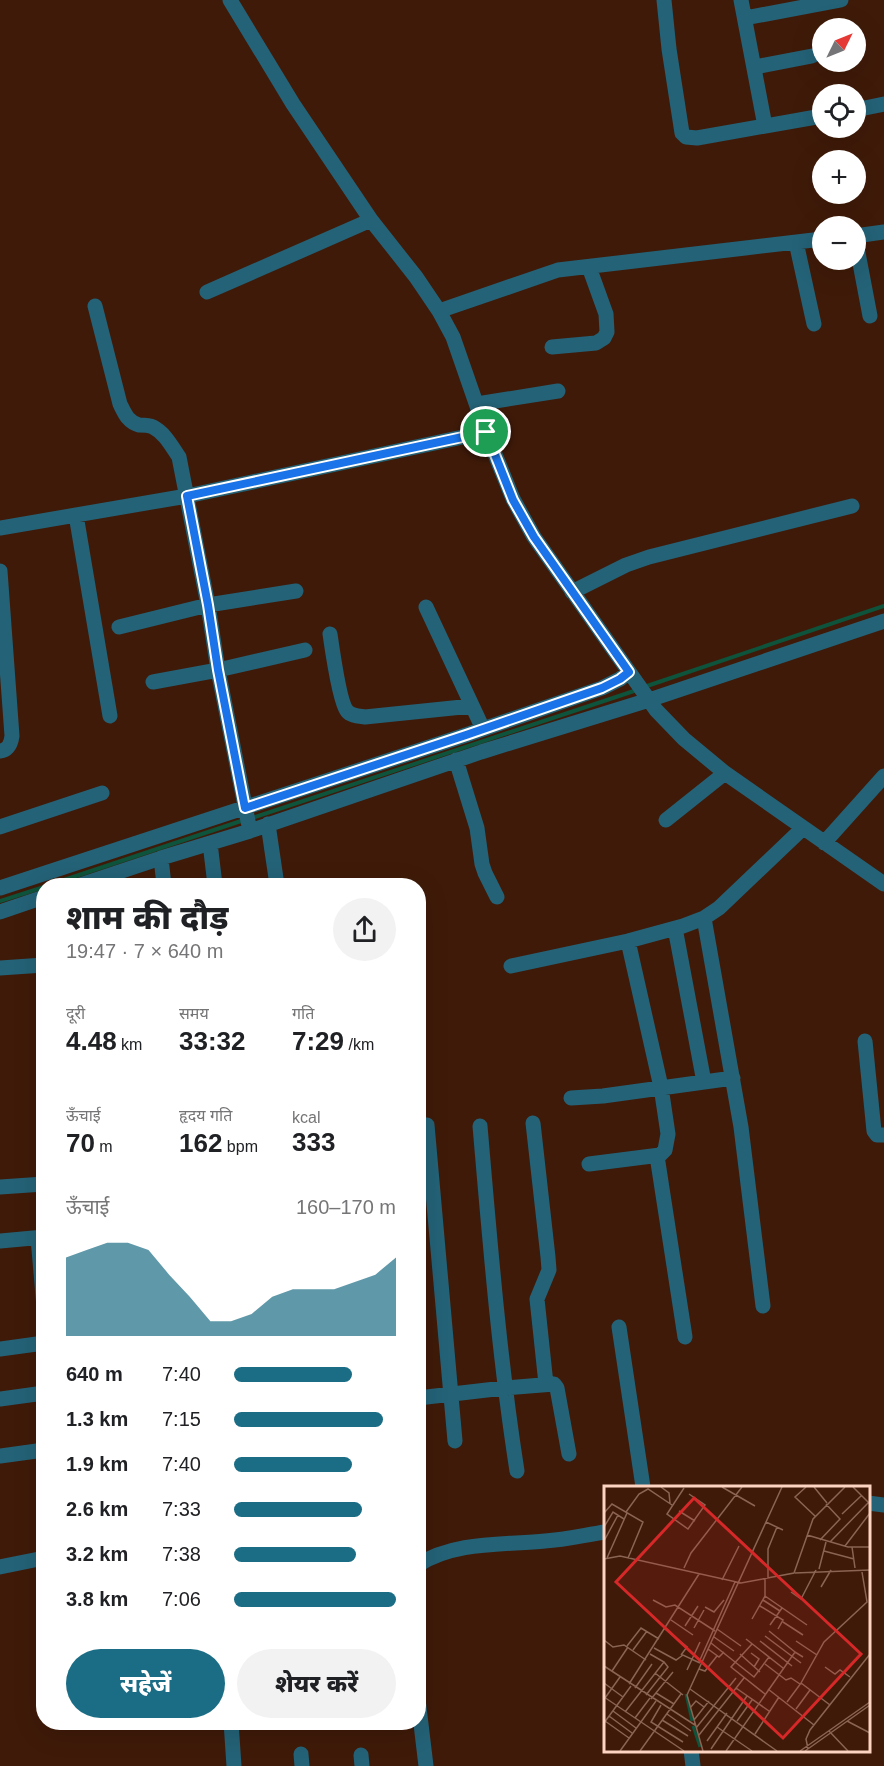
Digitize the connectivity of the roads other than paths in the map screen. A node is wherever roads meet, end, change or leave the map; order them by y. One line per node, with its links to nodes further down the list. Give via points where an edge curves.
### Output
1 (230, 0): 12 (street, via 292,104)
2 (664, 0): 11 (street, via 682,133 697,138)
3 (741, 0): 5 (street)
4 (841, 0): 5 (street)
5 (745, 18): 7 (street)
6 (812, 56): 7 (street)
7 (755, 67): 11 (street)
8 (884, 104): 9 (street)
9 (866, 108)
10 (812, 118): 11 (street)
11 (765, 126)
12 (371, 220): 19 (street); 21 (street)
13 (884, 232): 14 (street)
14 (866, 234)
15 (812, 240): 16 (street)
16 (796, 242): 17 (street); 23 (street)
17 (589, 267): 21 (street, via 558,270); 24 (street, via 606,314 607,332 596,343)
18 (861, 270): 22 (street)
19 (207, 292)
20 (95, 306): 28 (street, via 125,416 131,422 153,427 166,438 178,457)
21 (439, 311): 26 (street, via 453,337)
22 (870, 316)
23 (814, 324)
24 (552, 347)
25 (558, 391): 26 (street)
26 (477, 404): 27 (street)
27 (486, 432): 28 (street); 34 (street, via 513,500)
28 (187, 496): 30 (street); 35 (street)
29 (852, 507): 34 (street, via 649,557)
30 (76, 515): 31 (street); 46 (street)
31 (0, 528)
32 (0, 571): 48 (street, via 12,736 11,743)
33 (296, 591): 35 (street)
34 (572, 592): 42 (street)
35 (208, 605): 38 (street); 41 (street)
36 (426, 607): 45 (street)
37 (884, 621): 44 (street)
38 (119, 627)
39 (330, 634): 45 (street, via 349,713 365,717)
40 (305, 650): 41 (street)
41 (218, 670): 43 (street); 53 (street)
42 (630, 675): 44 (street); 47 (street)
43 (153, 682)
44 (646, 696): 49 (street); 50 (street, via 684,739)
45 (472, 706): 47 (street)
46 (110, 716)
47 (483, 729): 53 (street)
48 (0, 751)
49 (456, 760): 55 (street); 67 (street, via 477,828 482,864)
50 (725, 773): 54 (street); 57 (street)
51 (884, 776): 59 (street)
52 (102, 793): 56 (street)
53 (247, 819): 55 (street); 58 (street); 66 (street)
54 (666, 820)
55 (268, 824): 64 (street)
56 (0, 827)
57 (803, 828): 59 (street); 70 (street)
58 (210, 843): 60 (street); 63 (street)
59 (824, 843): 65 (street)
60 (161, 858): 61 (street); 62 (street)
61 (113, 878)
62 (163, 878)
63 (214, 878)
64 (276, 878)
65 (884, 884)
66 (0, 888)
67 (497, 897)
68 (36, 900): 69 (street)
69 (0, 912)
70 (704, 918): 71 (street); 77 (street)
71 (675, 928): 72 (street); 78 (street)
72 (628, 940): 74 (street); 79 (street)
73 (36, 966): 75 (street)
74 (511, 966)
75 (0, 968)
76 (864, 1041): 84 (street, via 874,1131)
77 (733, 1078): 78 (street); 91 (street)
78 (704, 1082): 79 (street)
79 (661, 1087): 80 (street); 85 (street, via 668,1143)
80 (571, 1098)
81 (533, 1123): 96 (street, via 549,1270 537,1299)
82 (427, 1125): 99 (street)
83 (480, 1125): 97 (street)
84 (884, 1135)
85 (657, 1155): 86 (street); 93 (street)
86 (589, 1164)
87 (36, 1185): 88 (street)
88 (0, 1188)
89 (36, 1238): 90 (street)
90 (0, 1240)
91 (763, 1306)
92 (619, 1327): 107 (street)
93 (685, 1337)
94 (36, 1344): 95 (street)
95 (0, 1349)
96 (546, 1384): 97 (street); 104 (street, via 557,1388)
97 (504, 1388): 99 (street); 106 (street)
98 (36, 1394): 101 (street)
99 (450, 1394): 100 (street); 102 (street)
100 (426, 1397)
101 (0, 1399)
102 (455, 1441)
103 (36, 1450): 105 (street)
104 (568, 1454)
105 (0, 1456)
106 (517, 1471)
107 (643, 1486)
108 (869, 1503): 109 (street)
109 (884, 1505)
110 (604, 1532): 112 (street, via 476,1546)
111 (36, 1560): 113 (street)
112 (426, 1560)
113 (0, 1567)
114 (232, 1730): 117 (street)
115 (422, 1730): 118 (street)
116 (691, 1751): 119 (street)
117 (234, 1766)
118 (426, 1766)
119 (693, 1766)

